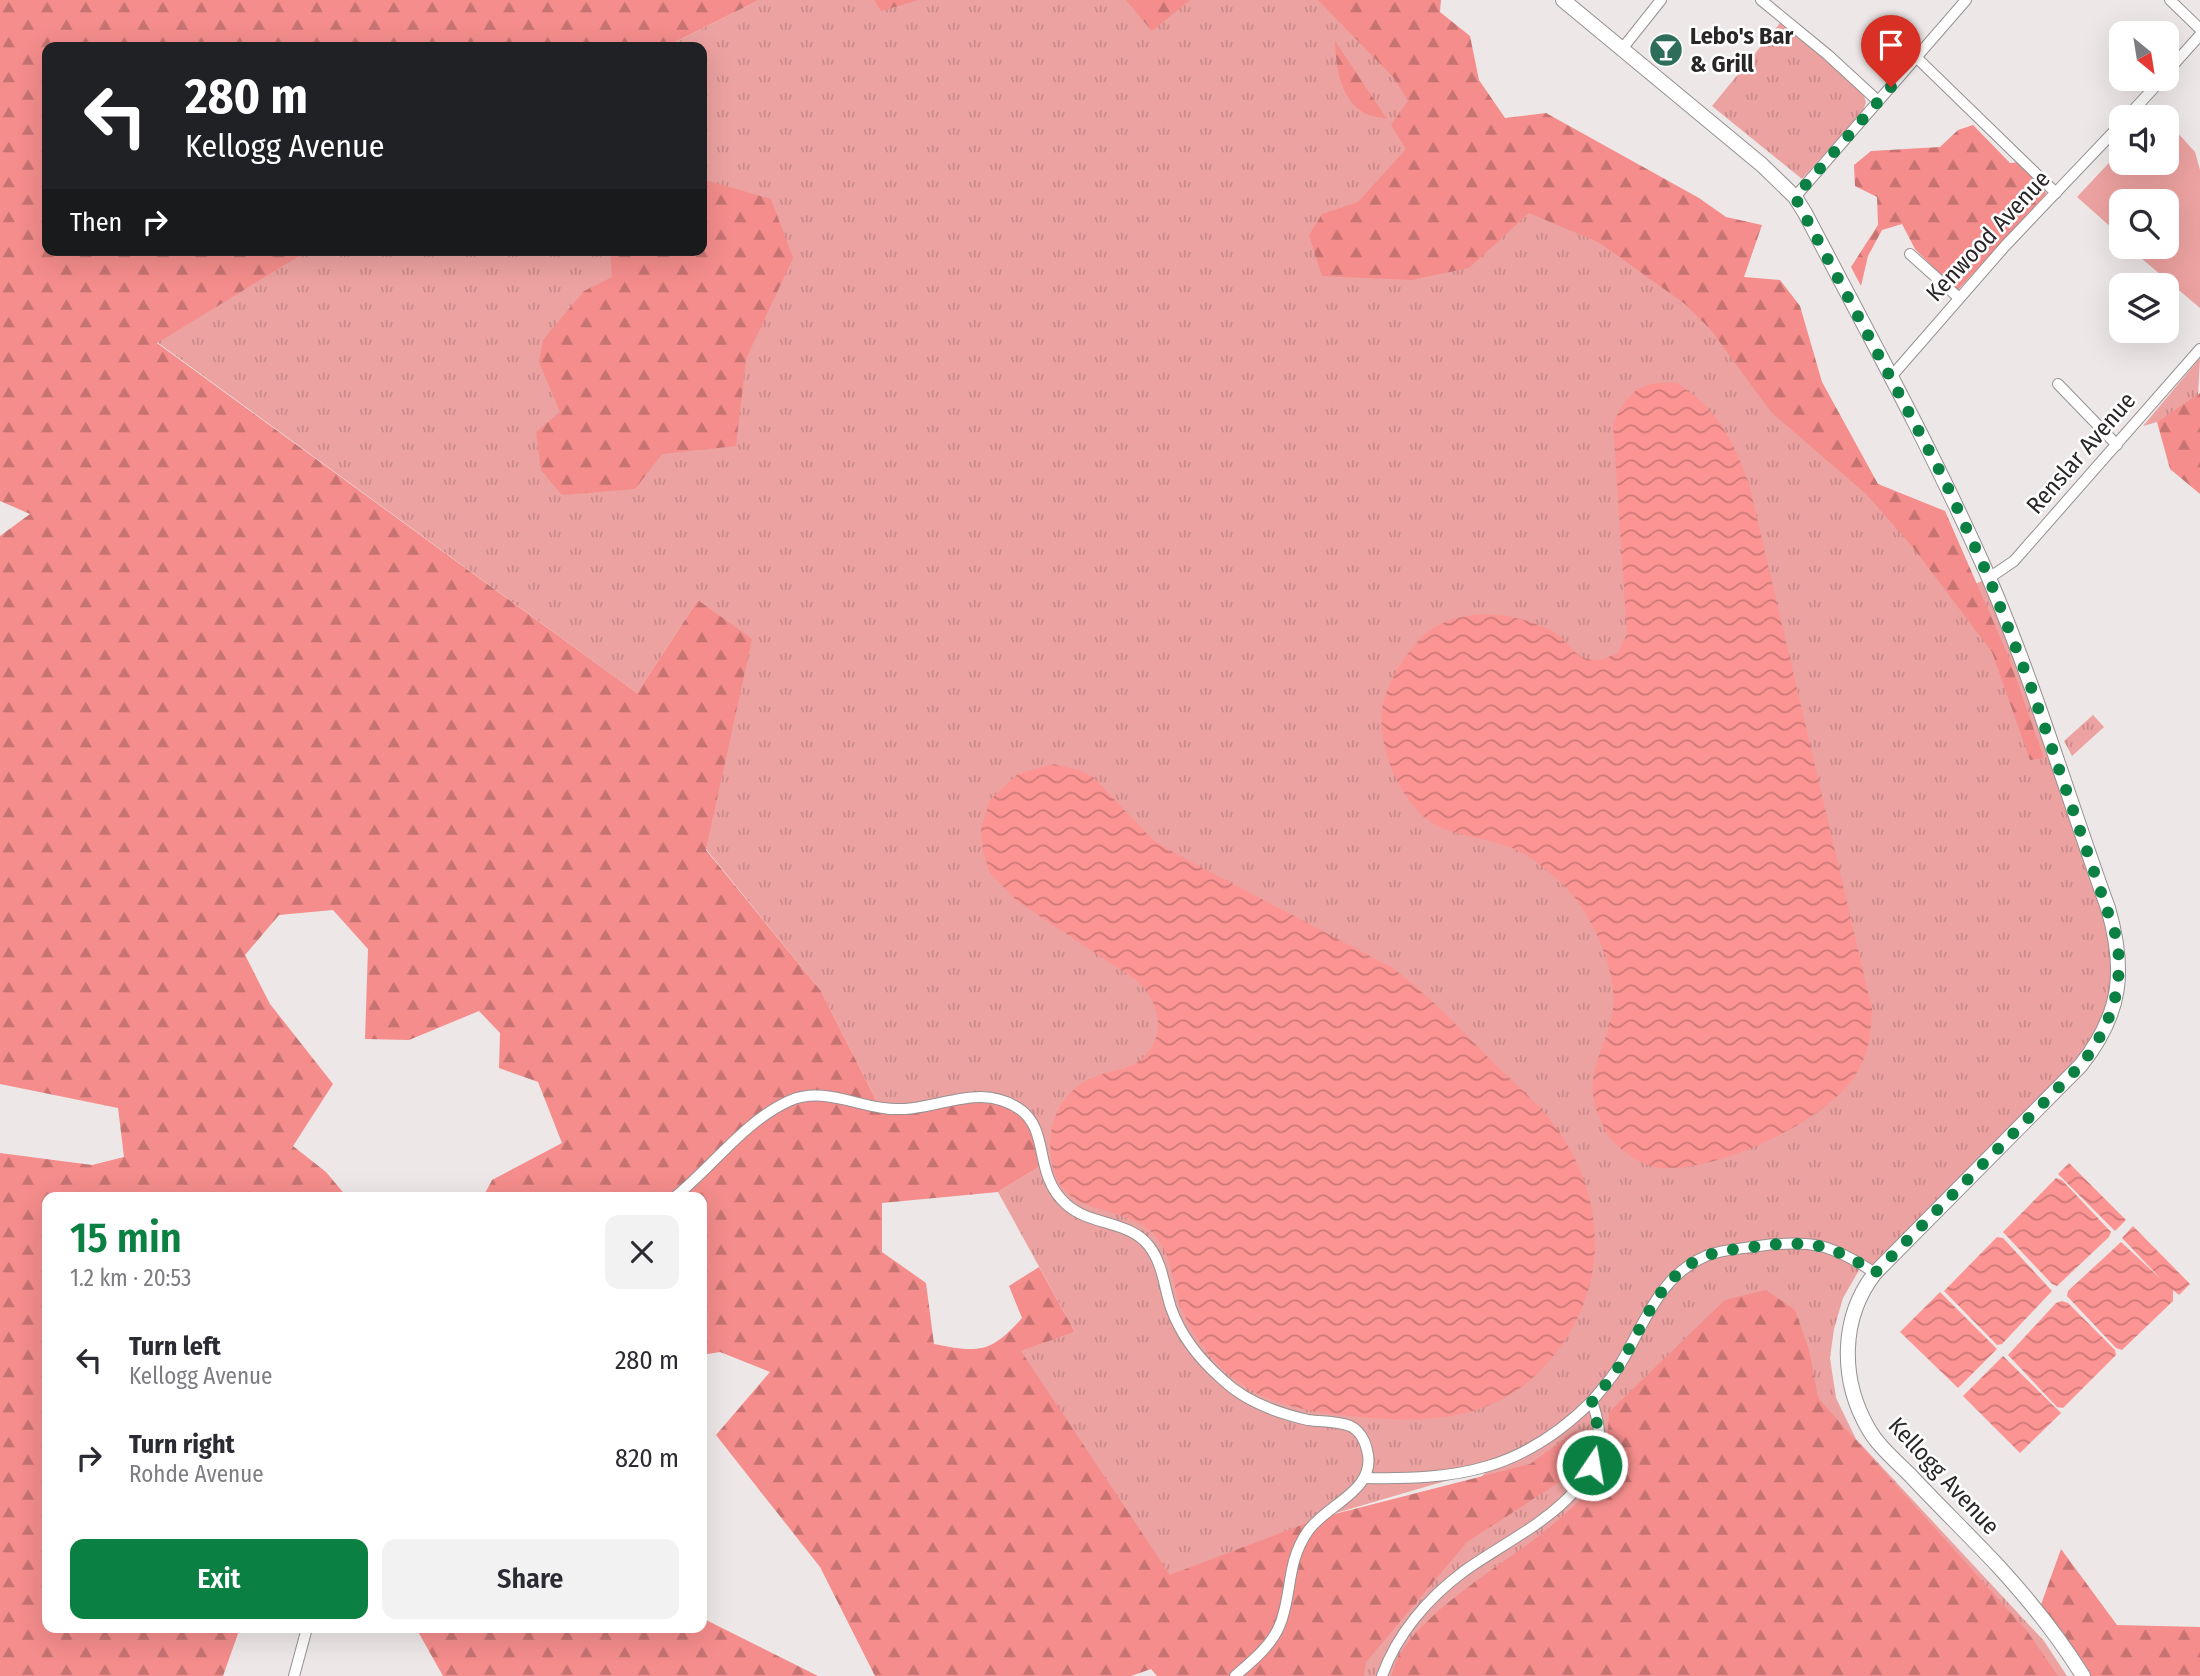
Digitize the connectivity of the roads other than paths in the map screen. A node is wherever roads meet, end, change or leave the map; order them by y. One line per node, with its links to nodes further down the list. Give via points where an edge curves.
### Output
1 (1563, 0): 8 (main road, Kellogg Avenue)
2 (1661, 0): 8 (street)
3 (1761, 0): 12 (street)
4 (1966, 0): 9 (street)
5 (2170, 0): 6 (street)
6 (2200, 29)
7 (2200, 35): 10 (street)
8 (1622, 49): 16 (main road, Kellogg Avenue)
9 (1917, 58): 12 (street); 15 (street)
10 (2179, 58)
11 (2151, 91): 13 (street)
12 (1878, 101): 16 (street)
13 (2138, 105)
14 (2109, 137): 15 (street, Kenwood Avenue)
15 (2056, 193): 18 (street, Kenwood Avenue)
16 (1795, 197): 20 (main road, Kellogg Avenue)
17 (1910, 254): 18 (street)
18 (1958, 297): 20 (street, Kenwood Avenue)
19 (2200, 349): 22 (street, Renslar Avenue)
20 (1889, 378): 23 (main road, Kellogg Avenue, via 1944,479)
21 (2058, 384): 22 (street)
22 (2117, 445): 23 (street, Renslar Avenue, via 2014,561)
23 (1989, 578): 25 (main road, Kellogg Avenue, via 2108,908 2117,939 2119,983 2111,1016 2081,1065)
24 (681, 1192): 27 (street, via 760,1120 801,1097 839,1098 903,1111 975,1095 999,1098 1023,1112 1036,1127 1042,1165 1062,1201 1085,1217 1120,1227 1147,1243 1181,1330 1208,1366 1262,1405 1355,1430 1367,1451)
25 (1875, 1273): 26 (street, via 1815,1243 1789,1242 1706,1256 1663,1289 1622,1362); 32 (main road, Kellogg Avenue, via 1859,1298 1849,1336 1848,1375 1857,1408 1877,1442 2000,1569)
26 (1592, 1401): 27 (street, via 1545,1441 1500,1464 1453,1476); 31 (street, via 1599,1433 1585,1478 1564,1501 1436,1595 1406,1630)
27 (1365, 1478): 30 (street, via 1309,1530 1289,1573 1279,1626)
28 (306, 1633): 29 (street)
29 (294, 1676)
30 (1235, 1676)
31 (1382, 1676)
32 (2083, 1676)

